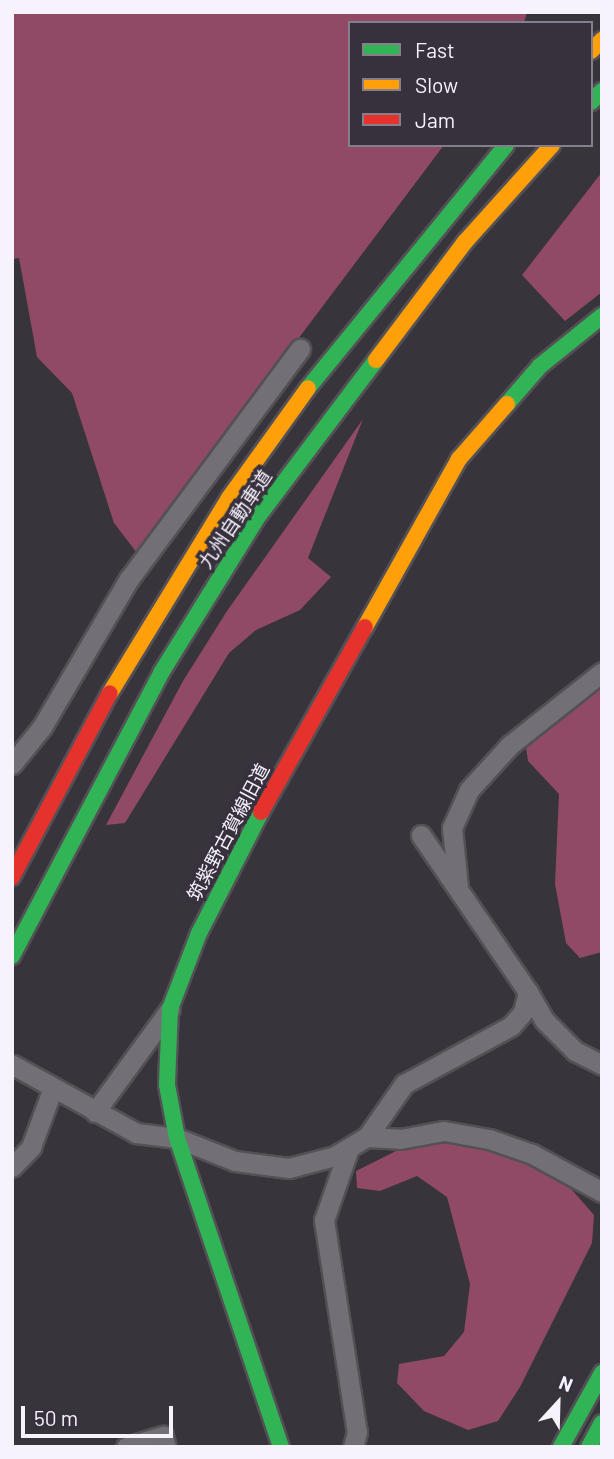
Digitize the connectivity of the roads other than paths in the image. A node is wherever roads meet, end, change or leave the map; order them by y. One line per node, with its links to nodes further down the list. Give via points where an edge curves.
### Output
1 (504, 147): 8 (main road, 九州自動車道, via 332,354 229,498 104,703)
2 (550, 147): 10 (main road, 九州自動車道, via 449,263 257,518 161,673)
3 (602, 316): 12 (main road, 筑紫野古賀線旧道, via 540,366 453,469 253,826 199,933)
4 (300, 349): 6 (street, via 129,579 42,727)
5 (602, 672): 9 (street, via 510,745 470,790 452,828)
6 (12, 764)
7 (421, 835): 9 (street)
8 (12, 877)
9 (458, 888): 11 (street)
10 (12, 956)
11 (528, 992): 14 (street, via 544,1020 568,1044); 17 (street, via 523,1012 511,1026 404,1084)
12 (170, 1009): 16 (street); 18 (main road, 筑紫野古賀線旧道, via 167,1084)
13 (13, 1065): 15 (street)
14 (602, 1065)
15 (53, 1088): 16 (street); 20 (street, via 31,1147)
16 (95, 1112): 18 (street, via 136,1133)
17 (367, 1137): 19 (street); 21 (street, via 400,1139 444,1130 489,1139 532,1154)
18 (177, 1139): 19 (street, via 234,1161 289,1168); 26 (main road, 筑紫野古賀線旧道)
19 (349, 1148): 27 (street, via 324,1220 357,1432)
20 (12, 1167)
21 (602, 1192)
22 (602, 1373): 28 (main road)
23 (602, 1423): 29 (main road)
24 (126, 1447): 25 (street, via 163,1436)
25 (166, 1447)
26 (281, 1447)
27 (353, 1447)
28 (561, 1447)
29 (589, 1447)

